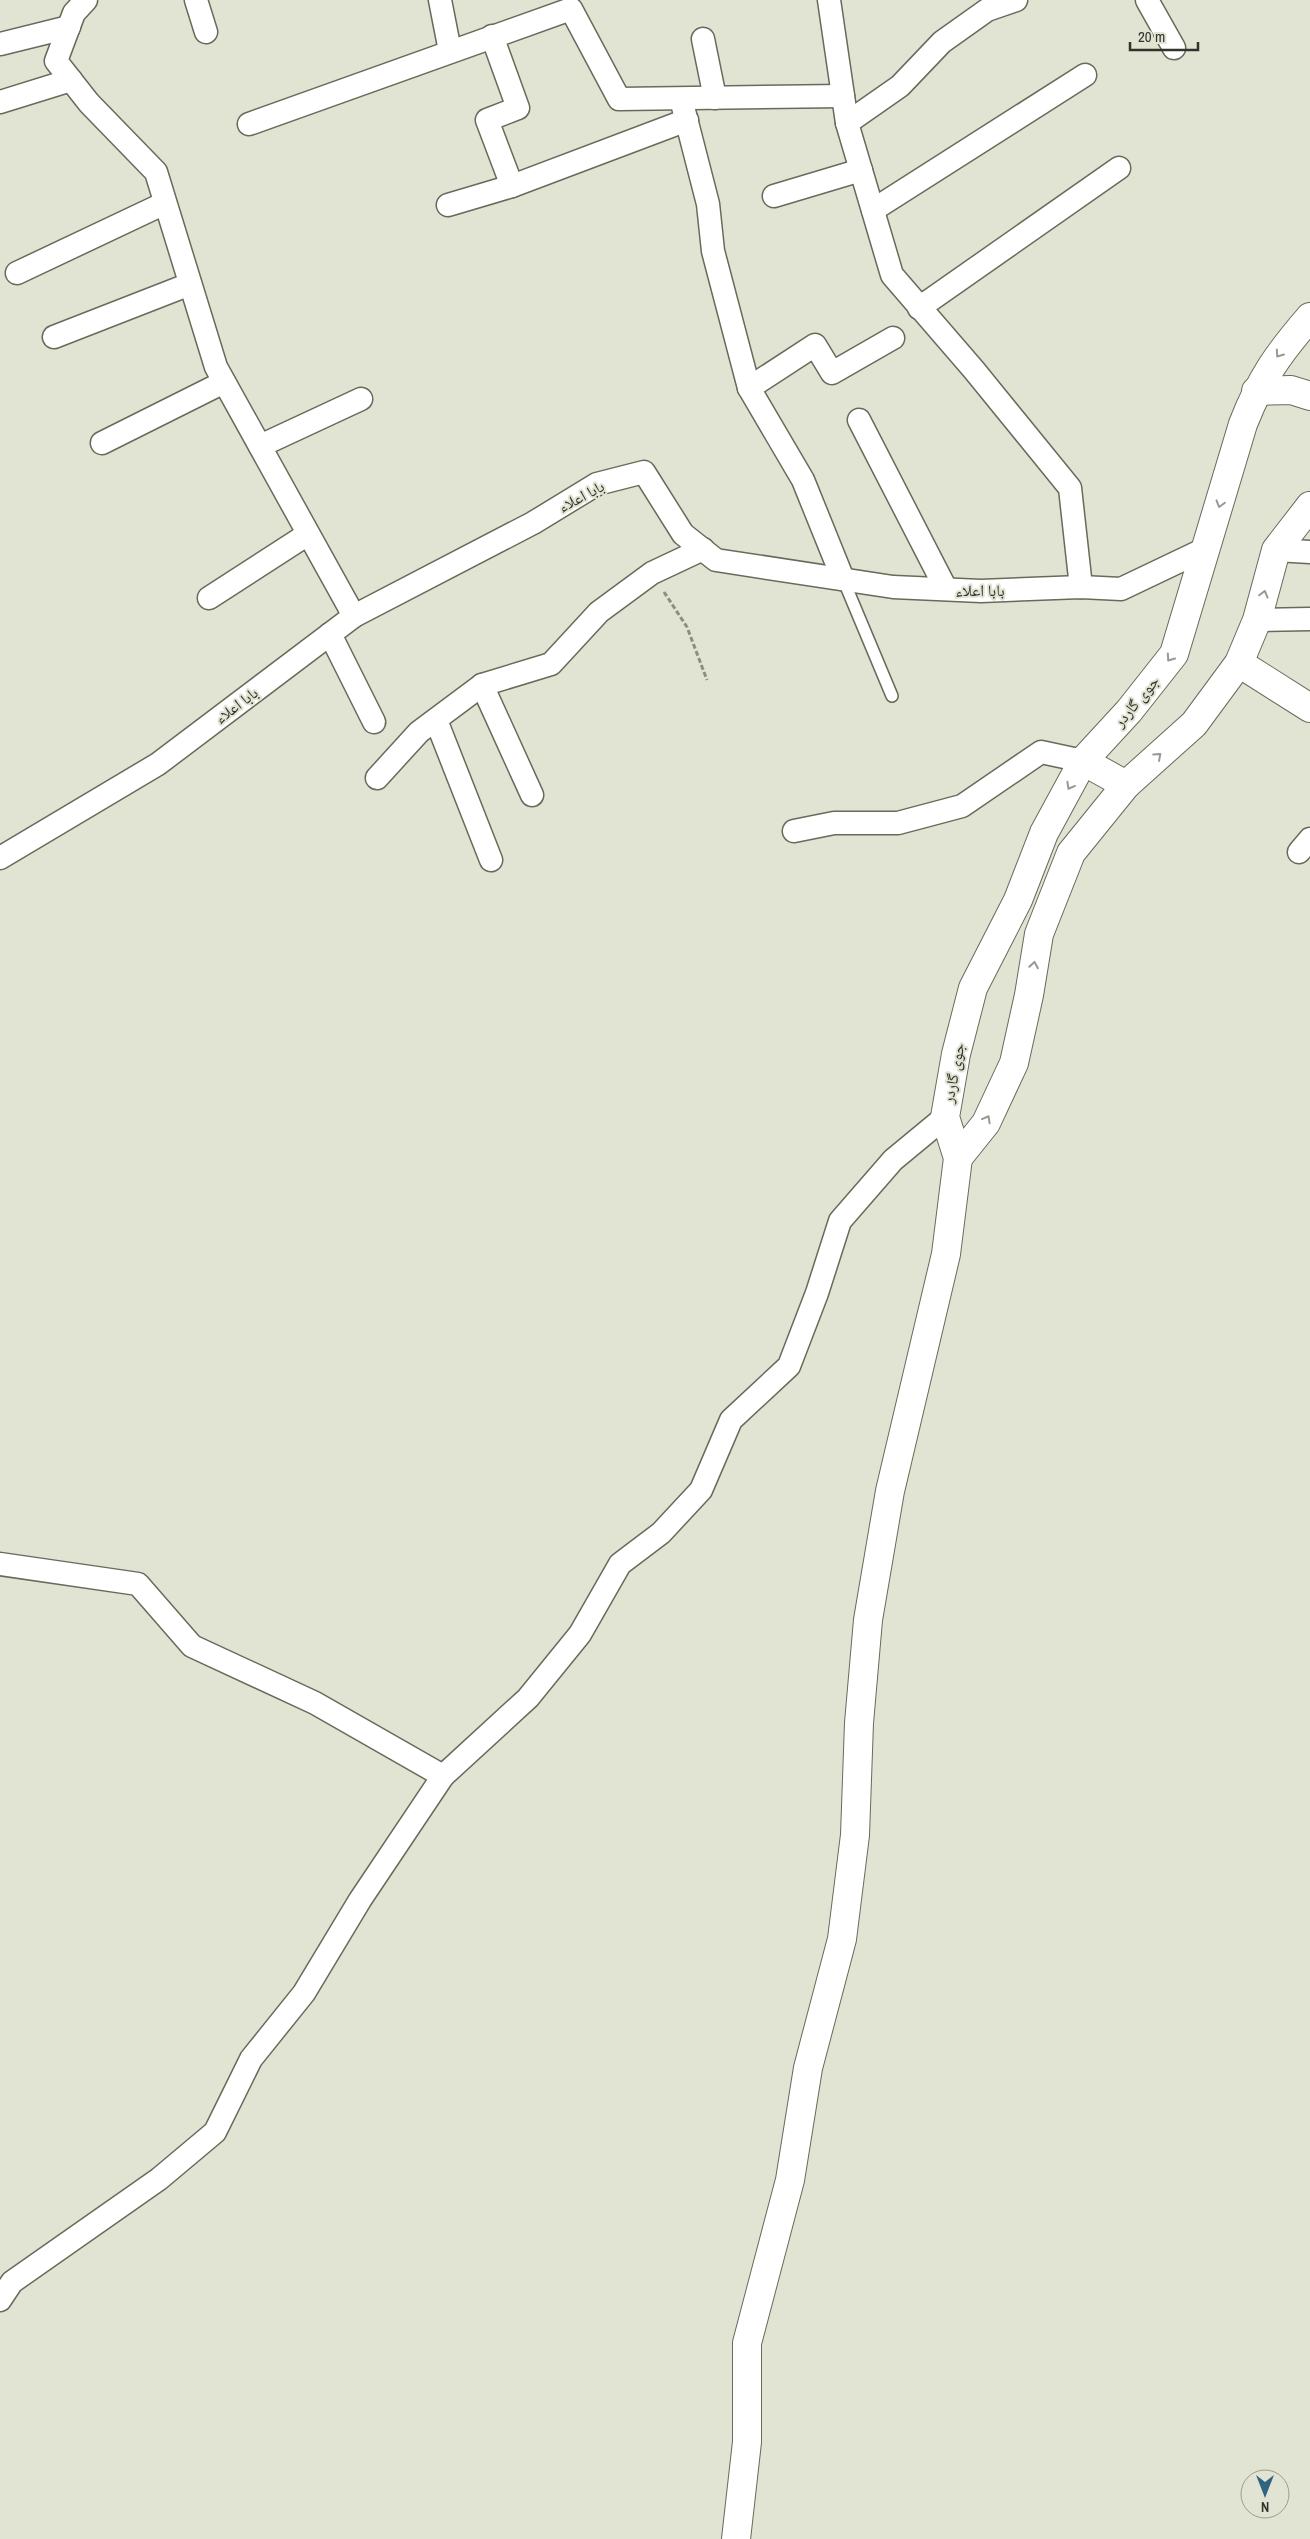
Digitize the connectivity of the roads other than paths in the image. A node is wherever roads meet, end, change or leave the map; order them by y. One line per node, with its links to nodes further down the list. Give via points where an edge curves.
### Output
1 (86, 0): 7 (street, via 74,13)
2 (196, 0): 8 (street)
3 (440, 0): 13 (street)
4 (829, 0): 16 (street)
5 (1016, 0): 21 (street, via 987,10 942,42 900,86)
6 (1148, 0): 12 (street)
7 (69, 27): 11 (street); 15 (street, via 56,61)
8 (206, 32)
9 (492, 36): 13 (street); 18 (street, via 571,9 619,99); 25 (street, via 518,108 487,120)
10 (703, 39): 17 (street)
11 (0, 44)
12 (1174, 48)
13 (450, 51): 22 (street)
14 (1085, 75): 29 (street)
15 (71, 80): 19 (street); 27 (street, via 156,172)
16 (843, 96): 17 (street); 21 (street)
17 (715, 98): 18 (street)
18 (681, 99): 20 (street)
19 (0, 102)
20 (687, 120): 25 (street); 37 (street, via 708,204 713,251)
21 (847, 123): 24 (street)
22 (249, 124)
23 (1119, 168): 32 (street)
24 (861, 170): 26 (street); 29 (street)
25 (512, 186): 28 (street)
26 (774, 196)
27 (166, 203): 30 (street); 31 (street)
28 (448, 205)
29 (873, 210): 32 (street, via 892,275)
30 (17, 273)
31 (190, 284): 34 (street); 36 (street, via 216,367)
32 (919, 308): 51 (street, via 1070,488)
33 (1310, 316): 38 (street, جوی گاردر, one-way to 38, via 1278,354)
34 (54, 337)
35 (893, 338): 37 (street, via 832,372 815,345)
36 (224, 382): 42 (street); 43 (street)
37 (749, 388): 50 (street, via 803,480)
38 (1256, 392): 39 (street, via 1291,390); 46 (street, جوی گاردر, one-way to 46, via 1243,424)
39 (1310, 396)
40 (361, 398): 43 (street)
41 (860, 420): 52 (street)
42 (102, 443)
43 (260, 446): 45 (street)
44 (1310, 506): 48 (street)
45 (308, 534): 53 (street); 54 (street)
46 (1207, 548): 51 (street, بابا اعلاء, via 1121,589); 64 (street, جوی گاردر, one-way to 64, via 1174,654 1129,711)
47 (703, 549): 50 (street, بابا اعلاء, via 716,560); 54 (street, بابا اعلاء, via 683,534 644,472 597,484 533,523); 59 (street, via 652,573 600,612 551,664)
48 (1276, 550): 49 (street); 56 (street, one-way to 48)
49 (1310, 552)
50 (843, 579): 52 (street, بابا اعلاء, via 893,587); 60 (lane)
51 (1081, 587): 52 (street, بابا اعلاء, via 981,591)
52 (946, 589)
53 (209, 598)
54 (354, 616): 57 (street, بابا اعلاء)
55 (1310, 619): 56 (street)
56 (1257, 620): 58 (street)
57 (330, 634): 63 (street); 69 (street, بابا اعلاء, via 158,764)
58 (1239, 663): 61 (street); 66 (street, one-way to 58, via 1194,724)
59 (482, 685): 62 (street); 67 (street)
60 (892, 696)
61 (1310, 708)
62 (436, 720): 65 (street, via 419,732); 70 (street)
63 (374, 722)
64 (1083, 761): 66 (street); 68 (street, via 1041,752 962,806 898,823 834,823); 71 (street, جوی گاردر, one-way to 71, via 1044,833 1018,900 973,988)
65 (377, 778)
66 (1126, 785): 72 (street, one-way to 66, via 986,1123 1014,1063 1039,934 1071,853)
67 (532, 795)
68 (794, 831)
69 (0, 858)
70 (491, 860)
71 (944, 1117): 72 (street, جوی گاردر); 74 (street, via 893,1160 840,1221 789,1366 731,1420 701,1490 661,1533 620,1564 580,1634 528,1698)
72 (958, 1158): 76 (street, via 946,1254 890,1491 868,1620 855,1835 842,1938 808,2068 790,2180 747,2343 747,2442)
73 (0, 1564): 74 (street, via 138,1584 192,1646 315,1703)
74 (443, 1776): 75 (street, via 360,1900 304,1994 251,2059 215,2132 159,2179 12,2282)
75 (0, 2300)
76 (736, 2539)

